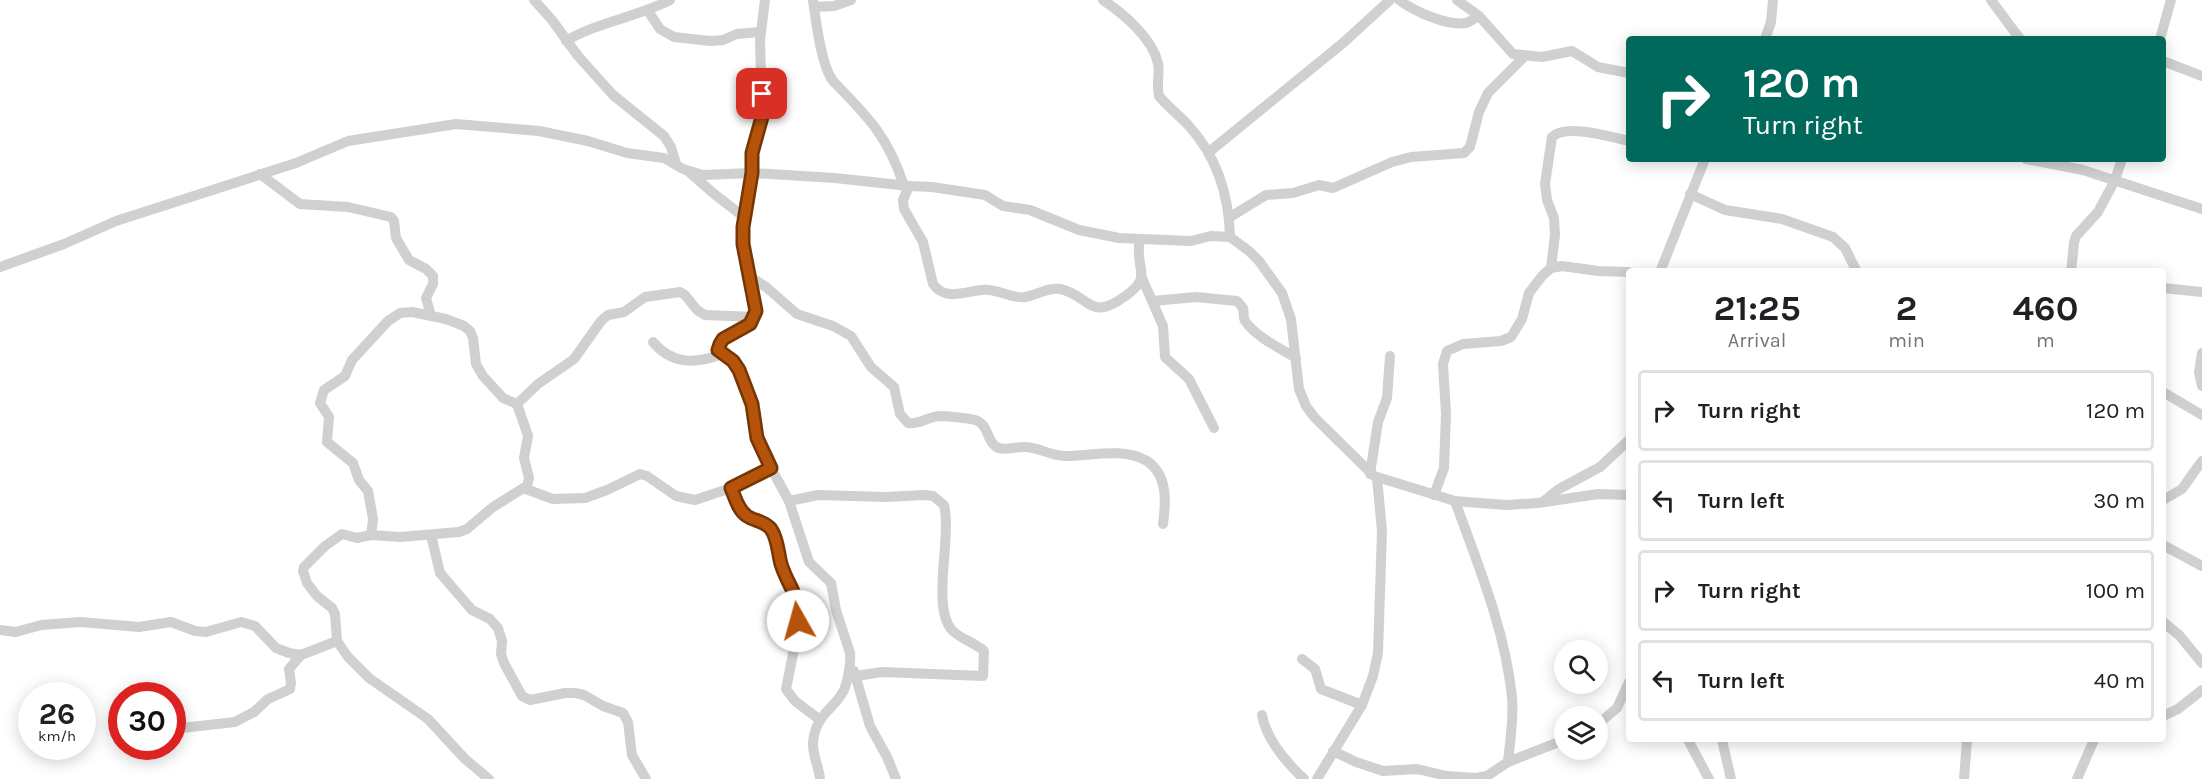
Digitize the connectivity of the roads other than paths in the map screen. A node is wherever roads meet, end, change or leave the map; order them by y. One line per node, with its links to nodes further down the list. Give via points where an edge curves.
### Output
1 (670, 0): 13 (street)
2 (765, 0): 15 (street)
3 (851, 0): 12 (street, via 834,6)
4 (1103, 0): 25 (street, via 1151,48 1158,66 1159,96)
5 (1390, 0): 25 (street)
6 (1399, 0): 14 (street, via 1417,12 1450,21 1465,23)
7 (1457, 0): 14 (street)
8 (1773, 0): 16 (street)
9 (1991, 0): 17 (street)
10 (2171, 0): 18 (street)
11 (538, 2): 19 (street)
12 (814, 3): 34 (street, via 828,72 875,124)
13 (648, 11): 15 (street, via 660,29 674,37 710,42 737,34); 19 (street, via 597,26)
14 (1479, 16): 20 (street, via 1510,53)
15 (760, 33): 31 (street, via 762,117 752,153)
16 (1766, 36)
17 (2018, 36)
18 (2161, 36)
19 (566, 41): 29 (street, via 613,95 664,136)
20 (1525, 57): 22 (street, via 1572,51 1598,67); 38 (street, via 1488,93 1470,147 1464,153 1411,157 1333,188 1319,185 1293,194 1266,195)
21 (2166, 62): 23 (street)
22 (1626, 72)
23 (2202, 76)
24 (1626, 140): 42 (street, via 1570,131 1559,131 1552,137 1545,184 1554,218)
25 (1209, 152): 38 (street)
26 (1700, 162): 35 (street)
27 (2041, 162): 33 (street)
28 (2120, 162): 33 (street)
29 (676, 164): 30 (street); 32 (street, via 548,132 456,124 348,141)
30 (688, 171): 31 (street, via 703,175); 37 (street)
31 (752, 173): 34 (street); 37 (street)
32 (260, 174): 41 (street, via 116,221); 52 (street, via 300,204 348,207 392,217 396,238 409,260 434,276 426,298)
33 (2115, 180): 36 (street); 45 (street, via 2098,212 2076,236)
34 (906, 186): 40 (street, via 985,195 1003,207 1040,213 1079,230); 48 (street, via 904,209 923,242 933,285 941,290 962,295 990,290 1024,297 1058,288 1098,308 1119,300)
35 (1690, 194): 43 (street); 44 (street, via 1725,210 1782,219 1833,237 1845,248)
36 (2202, 209)
37 (744, 217): 47 (street, via 743,244)
38 (1230, 217): 39 (street)
39 (1230, 237): 40 (street, via 1210,236 1191,241); 58 (street, via 1250,251 1282,293 1291,319)
40 (1140, 239): 48 (street, via 1137,256)
41 (0, 267)
42 (1551, 268): 46 (street); 70 (street, via 1529,292 1522,319 1511,337 1463,344 1444,355 1444,468)
43 (1662, 268)
44 (1855, 268)
45 (2071, 268)
46 (1626, 272)
47 (749, 276): 53 (street); 76 (street, via 797,314 851,336 871,367 894,387 900,414 908,423 938,416 975,420 983,424 999,449 1028,447 1063,456 1112,454 1145,460 1153,466 1165,493)
48 (1142, 278): 51 (street)
49 (2166, 288): 50 (street)
50 (2202, 292)
51 (1153, 301): 58 (street, via 1196,297 1237,301 1246,323); 63 (street, via 1163,326 1165,357 1189,379)
52 (431, 316): 61 (street, via 456,322 470,331 478,368 503,398); 77 (street, via 406,312 388,321 352,360 345,376 321,394 321,406 329,417 327,442 354,463 359,480 368,491 373,519)
53 (755, 317): 56 (street, via 723,339 718,347); 61 (street, via 705,315 680,292 645,297 624,312 606,317 574,358)
54 (653, 342): 56 (street, via 676,359 698,362)
55 (2202, 353): 59 (street)
56 (722, 354): 66 (street, via 739,370 752,404 757,438)
57 (1390, 356): 67 (street, via 1387,398 1378,422)
58 (1296, 358): 67 (street, via 1299,389 1306,406)
59 (2202, 386)
60 (2166, 394): 62 (street)
61 (517, 404): 68 (street, via 528,436 524,458 529,482)
62 (2202, 415)
63 (1214, 428)
64 (1626, 443): 75 (street, via 1600,467)
65 (2202, 461): 72 (street, via 2182,489)
66 (771, 468): 69 (street); 73 (street)
67 (1374, 476): 70 (street); 91 (street, via 1382,519 1379,639 1373,676)
68 (523, 488): 69 (street, via 553,499 585,498 640,474 686,499 708,497); 78 (street, via 468,529)
69 (731, 488): 95 (street, via 741,510 769,526 776,540 798,608 786,689)
70 (1434, 495): 74 (street)
71 (1626, 495): 75 (street, via 1598,494)
72 (2166, 498)
73 (789, 501): 86 (street, via 809,562 831,583); 88 (street, via 818,495 924,495 933,496 944,505 942,608 951,630 984,651 983,676 882,672)
74 (1455, 501): 75 (street, via 1507,505); 103 (street, via 1504,644 1512,724)
75 (1543, 502)
76 (1163, 524)
77 (371, 535): 78 (street); 83 (street, via 339,535 304,567 308,583 335,614)
78 (431, 536): 107 (street, via 443,577 472,610 498,628 504,663 522,696 530,700 575,693 623,713 628,722 632,755)
79 (2166, 547): 80 (street)
80 (2202, 566)
81 (2166, 624): 87 (street)
82 (0, 630): 84 (street, via 16,632 41,624 80,622 139,627 171,622 206,632 241,622 255,626 276,648)
83 (337, 641): 84 (street); 106 (street, via 369,678 428,719)
84 (302, 655): 96 (street, via 289,669 290,689 268,699 254,712 225,725)
85 (1302, 659): 91 (street, via 1315,669 1321,689)
86 (850, 660): 88 (street); 95 (street, via 844,689)
87 (2202, 663)
88 (856, 676): 109 (street, via 870,726)
89 (1626, 688): 94 (street, via 1617,708)
90 (2202, 690): 93 (street)
91 (1362, 705): 102 (street)
92 (1262, 715): 110 (street, via 1264,728 1273,742)
93 (2166, 715)
94 (1608, 716)
95 (820, 720): 108 (street, via 813,742)
96 (186, 728)
97 (1689, 742): 114 (street)
98 (1722, 742): 115 (street)
99 (1966, 742): 116 (street)
100 (2093, 742): 117 (street)
101 (1554, 744): 103 (street)
102 (1333, 752): 104 (street); 111 (street)
103 (1504, 765): 105 (street); 113 (street)
104 (1383, 771): 105 (street, via 1426,770 1461,778); 112 (street)
105 (1487, 778)
106 (489, 779)
107 (646, 779)
108 (820, 779)
109 (896, 779)
110 (1304, 779)
111 (1317, 779)
112 (1392, 779)
113 (1504, 779)
114 (1709, 779)
115 (1731, 779)
116 (1964, 779)
117 (2077, 779)

